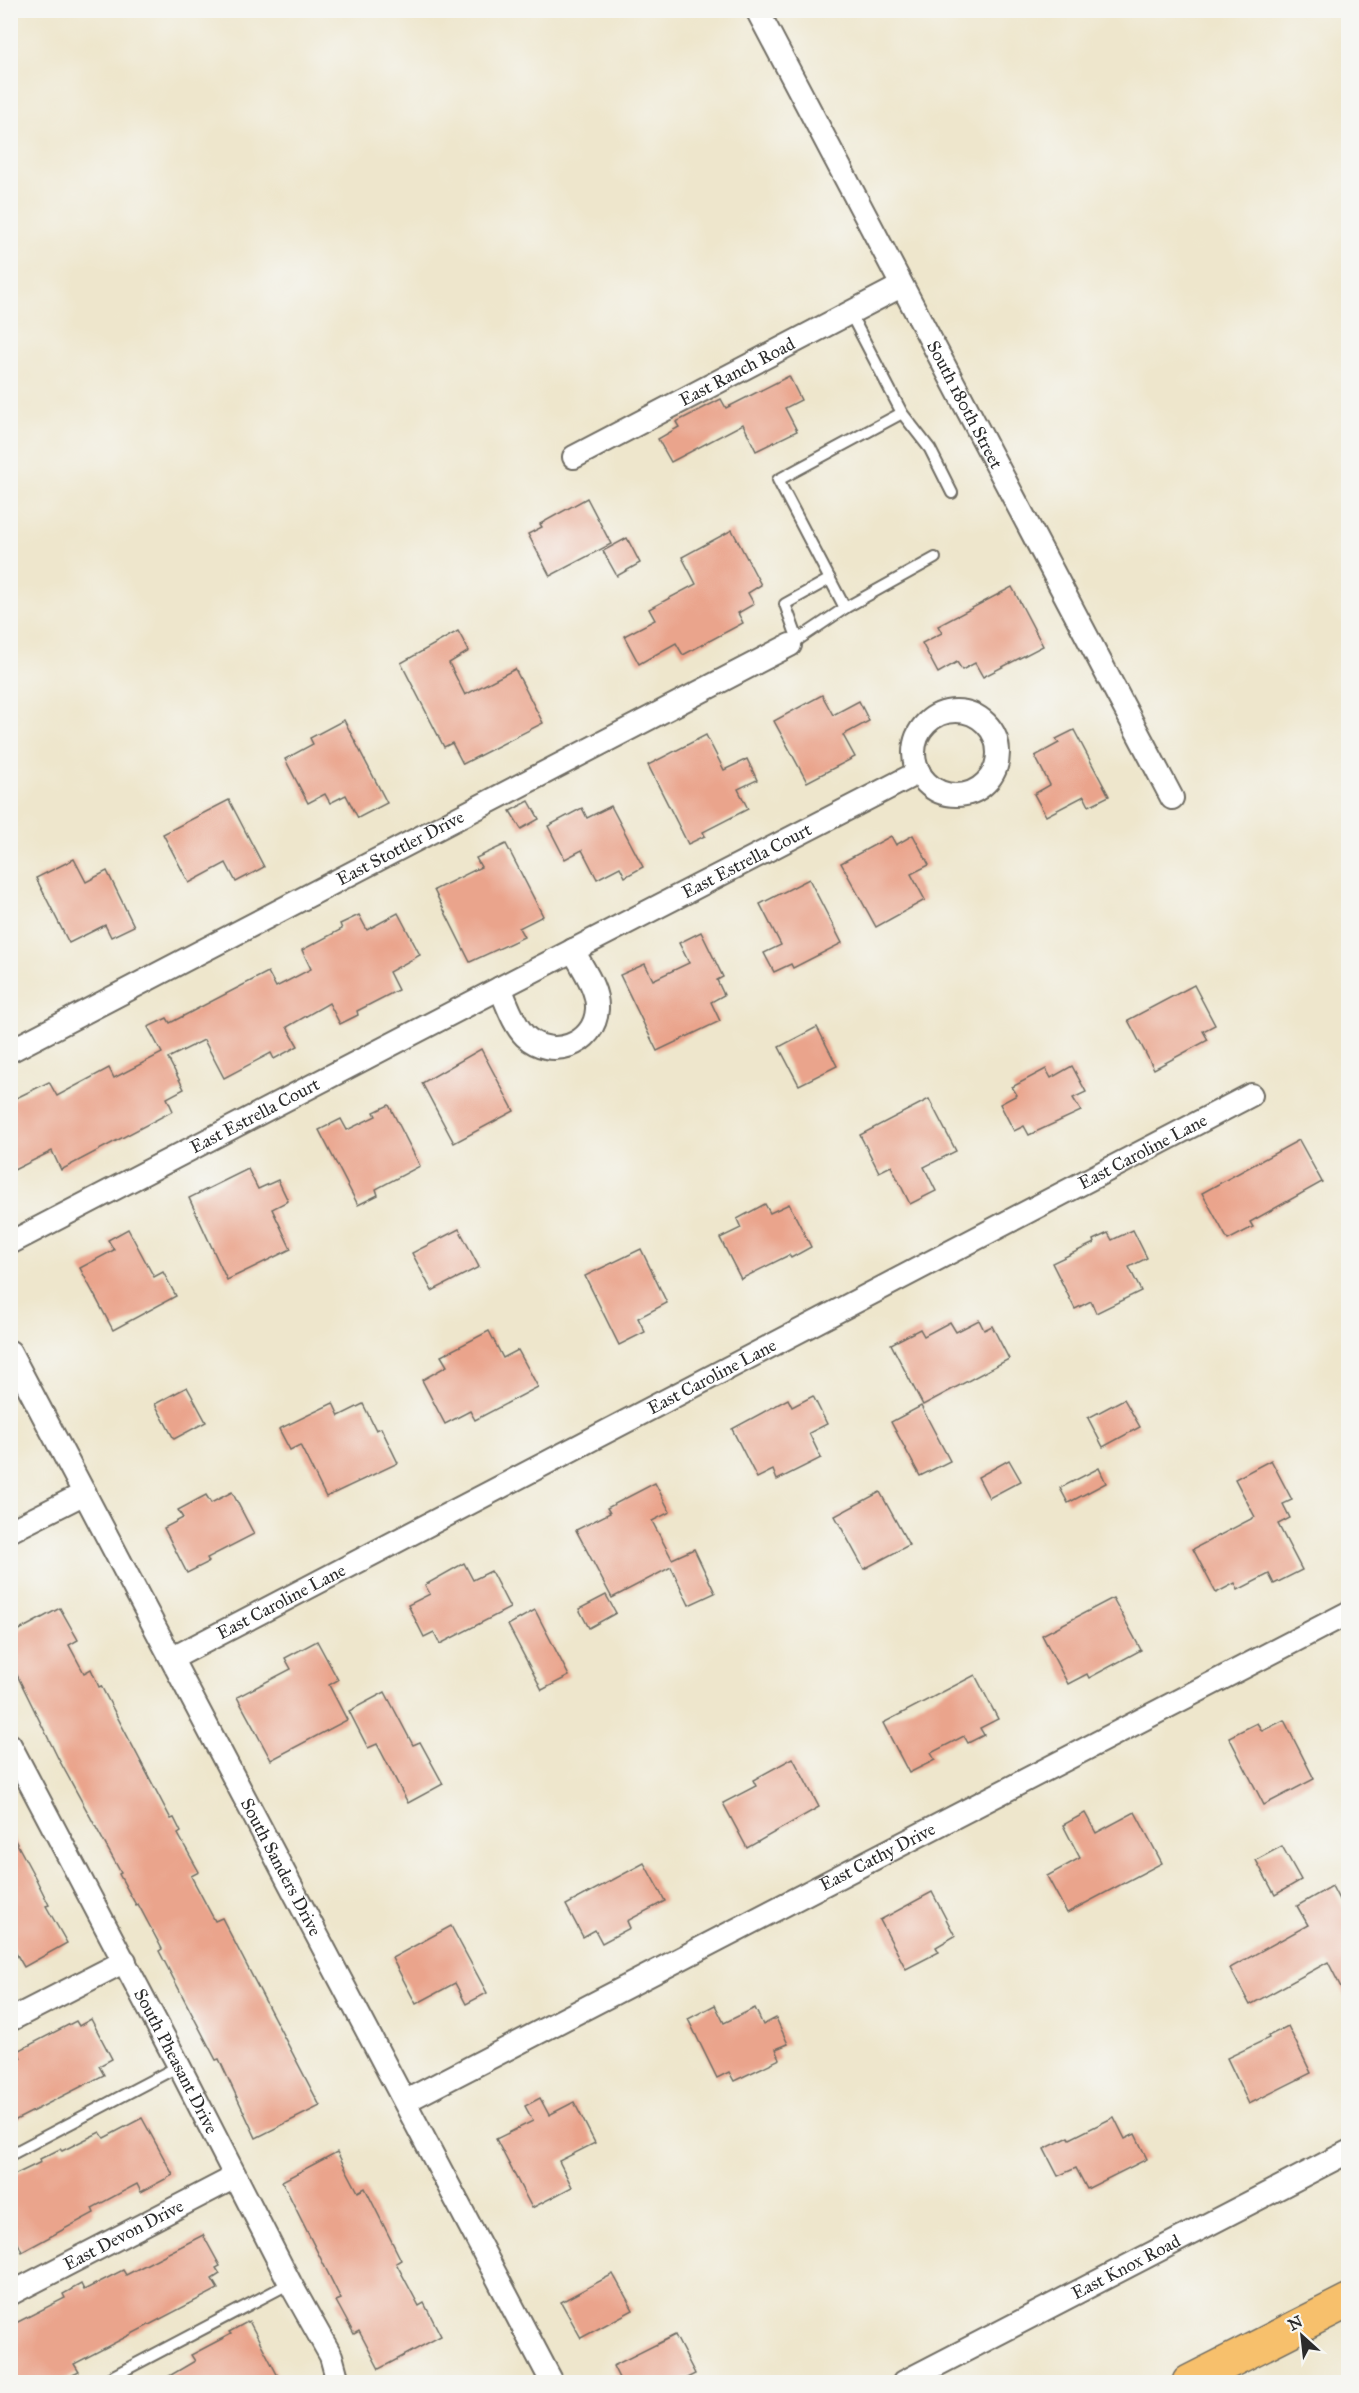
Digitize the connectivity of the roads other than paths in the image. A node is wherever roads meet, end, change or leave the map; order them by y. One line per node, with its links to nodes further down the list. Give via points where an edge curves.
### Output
1 (757, 10): 2 (street, South 180th Street)
2 (902, 286): 3 (street, East Ranch Road); 12 (street, South 180th Street)
3 (850, 313): 4 (lane); 5 (street, East Ranch Road)
4 (902, 413): 6 (lane, via 930,449); 8 (lane, via 778,480)
5 (574, 458)
6 (952, 493)
7 (935, 558): 9 (lane)
8 (830, 579): 9 (lane); 10 (lane, via 785,604)
9 (845, 608): 10 (lane)
10 (794, 642): 15 (street, East Stottler Drive)
11 (919, 772): 13 (street, East Estrella Court)
12 (1172, 798)
13 (573, 951): 14 (street, East Estrella Court); 14 (street, via 592,985 597,1011 594,1024 575,1044 554,1048 534,1043 523,1034)
14 (500, 988): 17 (street, East Estrella Court)
15 (10, 1051)
16 (1251, 1095): 22 (street, East Caroline Lane)
17 (10, 1243)
18 (10, 1352): 19 (street, South Sanders Drive)
19 (85, 1493): 20 (street); 22 (street, South Sanders Drive)
20 (10, 1532)
21 (1348, 1613): 27 (street, East Cathy Drive)
22 (173, 1658): 27 (street, South Sanders Drive)
23 (10, 1745): 24 (street, South Pheasant Drive)
24 (124, 1961): 25 (street); 26 (street, South Pheasant Drive)
25 (13, 2012)
26 (180, 2066): 29 (lane); 30 (street, South Pheasant Drive)
27 (406, 2101): 36 (street, South Sanders Drive)
28 (1348, 2152): 37 (street, East Knox Road)
29 (10, 2155)
30 (235, 2177): 31 (street, South Pheasant Drive); 32 (street, East Devon Drive)
31 (290, 2283): 34 (street, South Pheasant Drive, via 331,2356); 35 (lane)
32 (10, 2294)
33 (1348, 2301): 38 (highway)
34 (336, 2380)
35 (102, 2382)
36 (552, 2382)
37 (904, 2382)
38 (1189, 2382)

